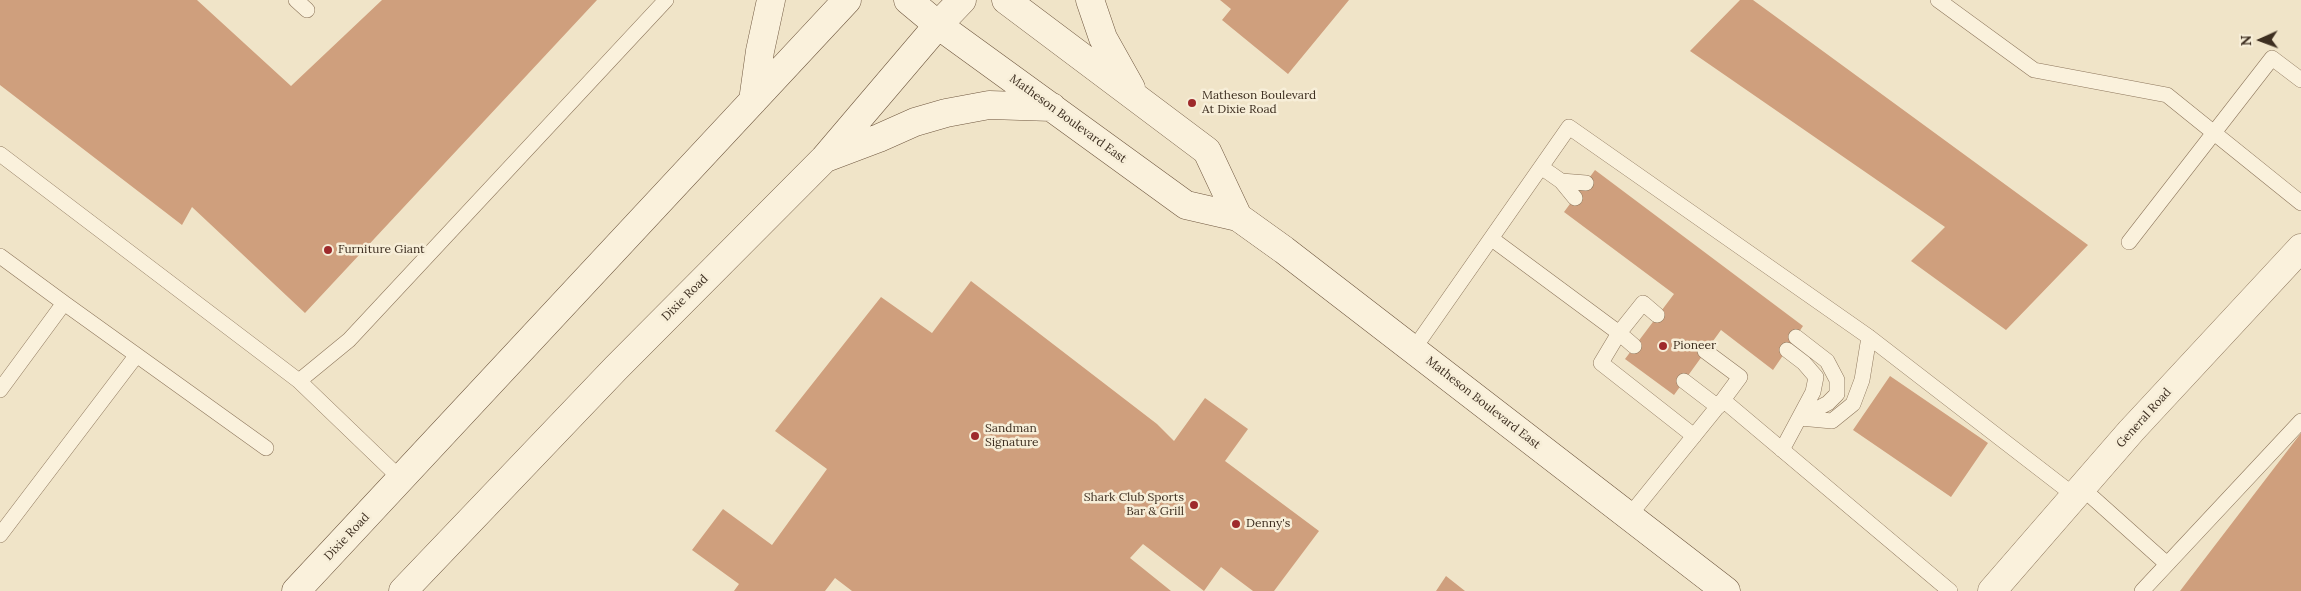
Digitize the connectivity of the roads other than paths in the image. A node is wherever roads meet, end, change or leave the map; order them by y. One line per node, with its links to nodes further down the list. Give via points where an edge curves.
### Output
1 (666, 0): 37 (lane, via 349,340)
2 (771, 0): 12 (main road)
3 (847, 0): 12 (main road, Dixie Road)
4 (908, 0): 9 (main road, Matheson Boulevard East)
5 (962, 0): 9 (main road, Dixie Road)
6 (1006, 0): 11 (main road, Matheson Boulevard East)
7 (1090, 0): 11 (main road, via 1102,38)
8 (1938, 0): 14 (lane, via 2034,70 2167,95)
9 (938, 25): 13 (main road, Matheson Boulevard East); 16 (main road, Dixie Road)
10 (2301, 80): 14 (lane, via 2272,58)
11 (1137, 98): 22 (main road, Matheson Boulevard East, via 1207,151)
12 (753, 101): 46 (main road, Dixie Road)
13 (1052, 107): 16 (main road, via 989,105 946,114 916,122); 22 (main road, Matheson Boulevard East, via 1186,205)
14 (2214, 133): 21 (lane); 24 (lane)
15 (0, 154): 37 (lane)
16 (824, 159): 52 (main road, Dixie Road, via 616,368)
17 (1541, 168): 18 (lane); 23 (lane); 30 (lane, via 1569,127)
18 (1561, 181): 19 (lane); 20 (lane)
19 (1586, 183)
20 (1575, 198)
21 (2301, 203)
22 (1238, 217): 33 (main road, Matheson Boulevard East)
23 (1492, 239): 29 (lane); 33 (lane)
24 (2128, 242)
25 (2301, 248): 47 (main road, General Road)
26 (0, 256): 27 (lane)
27 (64, 302): 36 (lane); 39 (lane)
28 (1657, 315): 29 (lane, via 1643,304)
29 (1619, 333): 32 (lane); 43 (lane, via 1601,363)
30 (1869, 336): 41 (lane, via 1862,380 1853,404 1832,420); 47 (lane)
31 (1796, 337): 41 (lane, via 1827,362 1837,380 1836,394 1828,403)
32 (1634, 346)
33 (1414, 350): 48 (main road, Matheson Boulevard East)
34 (1787, 350): 41 (lane, via 1816,377 1814,392)
35 (1705, 351): 40 (lane, via 1740,377)
36 (136, 356): 44 (lane); 49 (lane)
37 (299, 381): 46 (lane)
38 (1684, 381): 40 (lane)
39 (0, 390)
40 (1721, 404): 43 (lane); 45 (lane)
41 (1800, 418): 45 (lane)
42 (2301, 421): 50 (lane)
43 (1694, 436): 48 (lane)
44 (266, 448)
45 (1782, 450): 54 (lane)
46 (401, 479): 51 (main road, Dixie Road)
47 (2078, 492): 50 (lane); 55 (main road, General Road)
48 (1629, 516): 53 (main road, Matheson Boulevard East)
49 (0, 535)
50 (2167, 564): 56 (lane)
51 (296, 591)
52 (403, 591)
53 (1726, 591)
54 (1950, 591)
55 (1992, 591)
56 (2142, 591)

